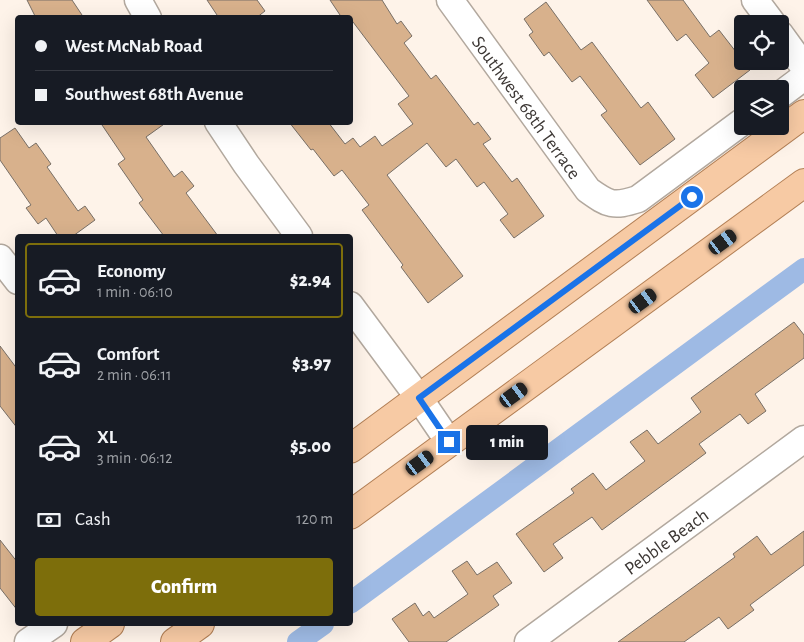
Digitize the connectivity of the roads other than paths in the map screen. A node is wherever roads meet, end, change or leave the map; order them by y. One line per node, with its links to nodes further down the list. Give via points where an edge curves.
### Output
1 (138, 0): 4 (street)
2 (450, 0): 12 (street, Southwest 68th Terrace, via 588,190 613,204 638,199)
3 (756, 0): 5 (street)
4 (146, 15)
5 (767, 15)
6 (789, 46): 7 (street)
7 (804, 66)
8 (804, 77): 9 (street)
9 (789, 88)
10 (804, 114): 18 (main road)
11 (220, 125): 14 (street)
12 (734, 128)
13 (804, 183): 20 (main road)
14 (298, 234)
15 (0, 258): 16 (street)
16 (15, 277)
17 (353, 309): 18 (street)
18 (419, 398): 20 (street); 21 (main road)
19 (804, 439): 29 (street, Pebble Beach)
20 (449, 442): 22 (main road)
21 (353, 446)
22 (353, 512)
23 (51, 626): 26 (street)
24 (107, 626): 27 (main road)
25 (197, 626): 28 (main road)
26 (28, 642)
27 (85, 642)
28 (175, 642)
29 (528, 642)

